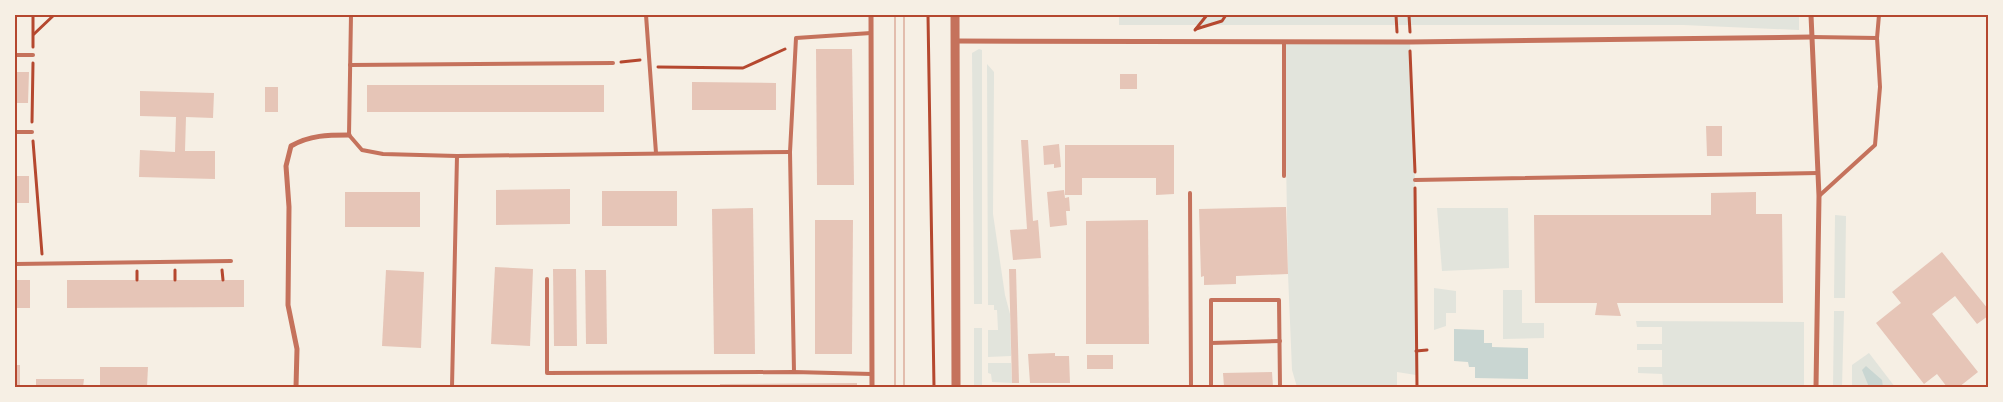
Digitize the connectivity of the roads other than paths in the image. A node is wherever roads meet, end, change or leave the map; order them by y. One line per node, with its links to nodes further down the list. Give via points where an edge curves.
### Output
1 (350, 15): 15 (lane)
2 (646, 15): 20 (lane)
3 (871, 15): 7 (street)
4 (955, 15): 10 (street)
5 (1811, 15): 8 (street)
6 (1879, 15): 9 (lane)
7 (871, 33): 19 (lane, via 796,38); 33 (street)
8 (1812, 37): 9 (lane); 11 (street); 22 (street)
9 (1878, 38): 26 (lane, via 1880,87 1875,145)
10 (955, 42): 11 (street); 37 (street)
11 (1284, 43): 23 (lane)
12 (33, 54): 13 (lane)
13 (15, 55)
14 (613, 63): 15 (lane)
15 (350, 65): 18 (lane)
16 (15, 132): 17 (lane)
17 (32, 132)
18 (349, 135): 21 (lane, via 362,150 383,154); 34 (street, via 319,135 302,140 291,146 286,166 288,305 297,349)
19 (790, 152): 20 (lane); 32 (lane)
20 (656, 153): 21 (lane)
21 (457, 156): 35 (lane)
22 (1818, 173): 24 (lane); 26 (street)
23 (1284, 176)
24 (1415, 180)
25 (1190, 193): 38 (lane)
26 (1819, 196): 41 (street)
27 (231, 261): 28 (lane)
28 (15, 264)
29 (547, 279): 32 (lane, via 547,373)
30 (1280, 341): 31 (lane); 31 (lane, via 1279,300 1211,300); 40 (lane)
31 (1211, 343): 39 (lane)
32 (794, 372): 33 (lane)
33 (872, 374): 36 (street)
34 (296, 387)
35 (452, 387)
36 (872, 387)
37 (956, 387)
38 (1191, 387)
39 (1211, 387)
40 (1280, 387)
41 (1816, 387)

